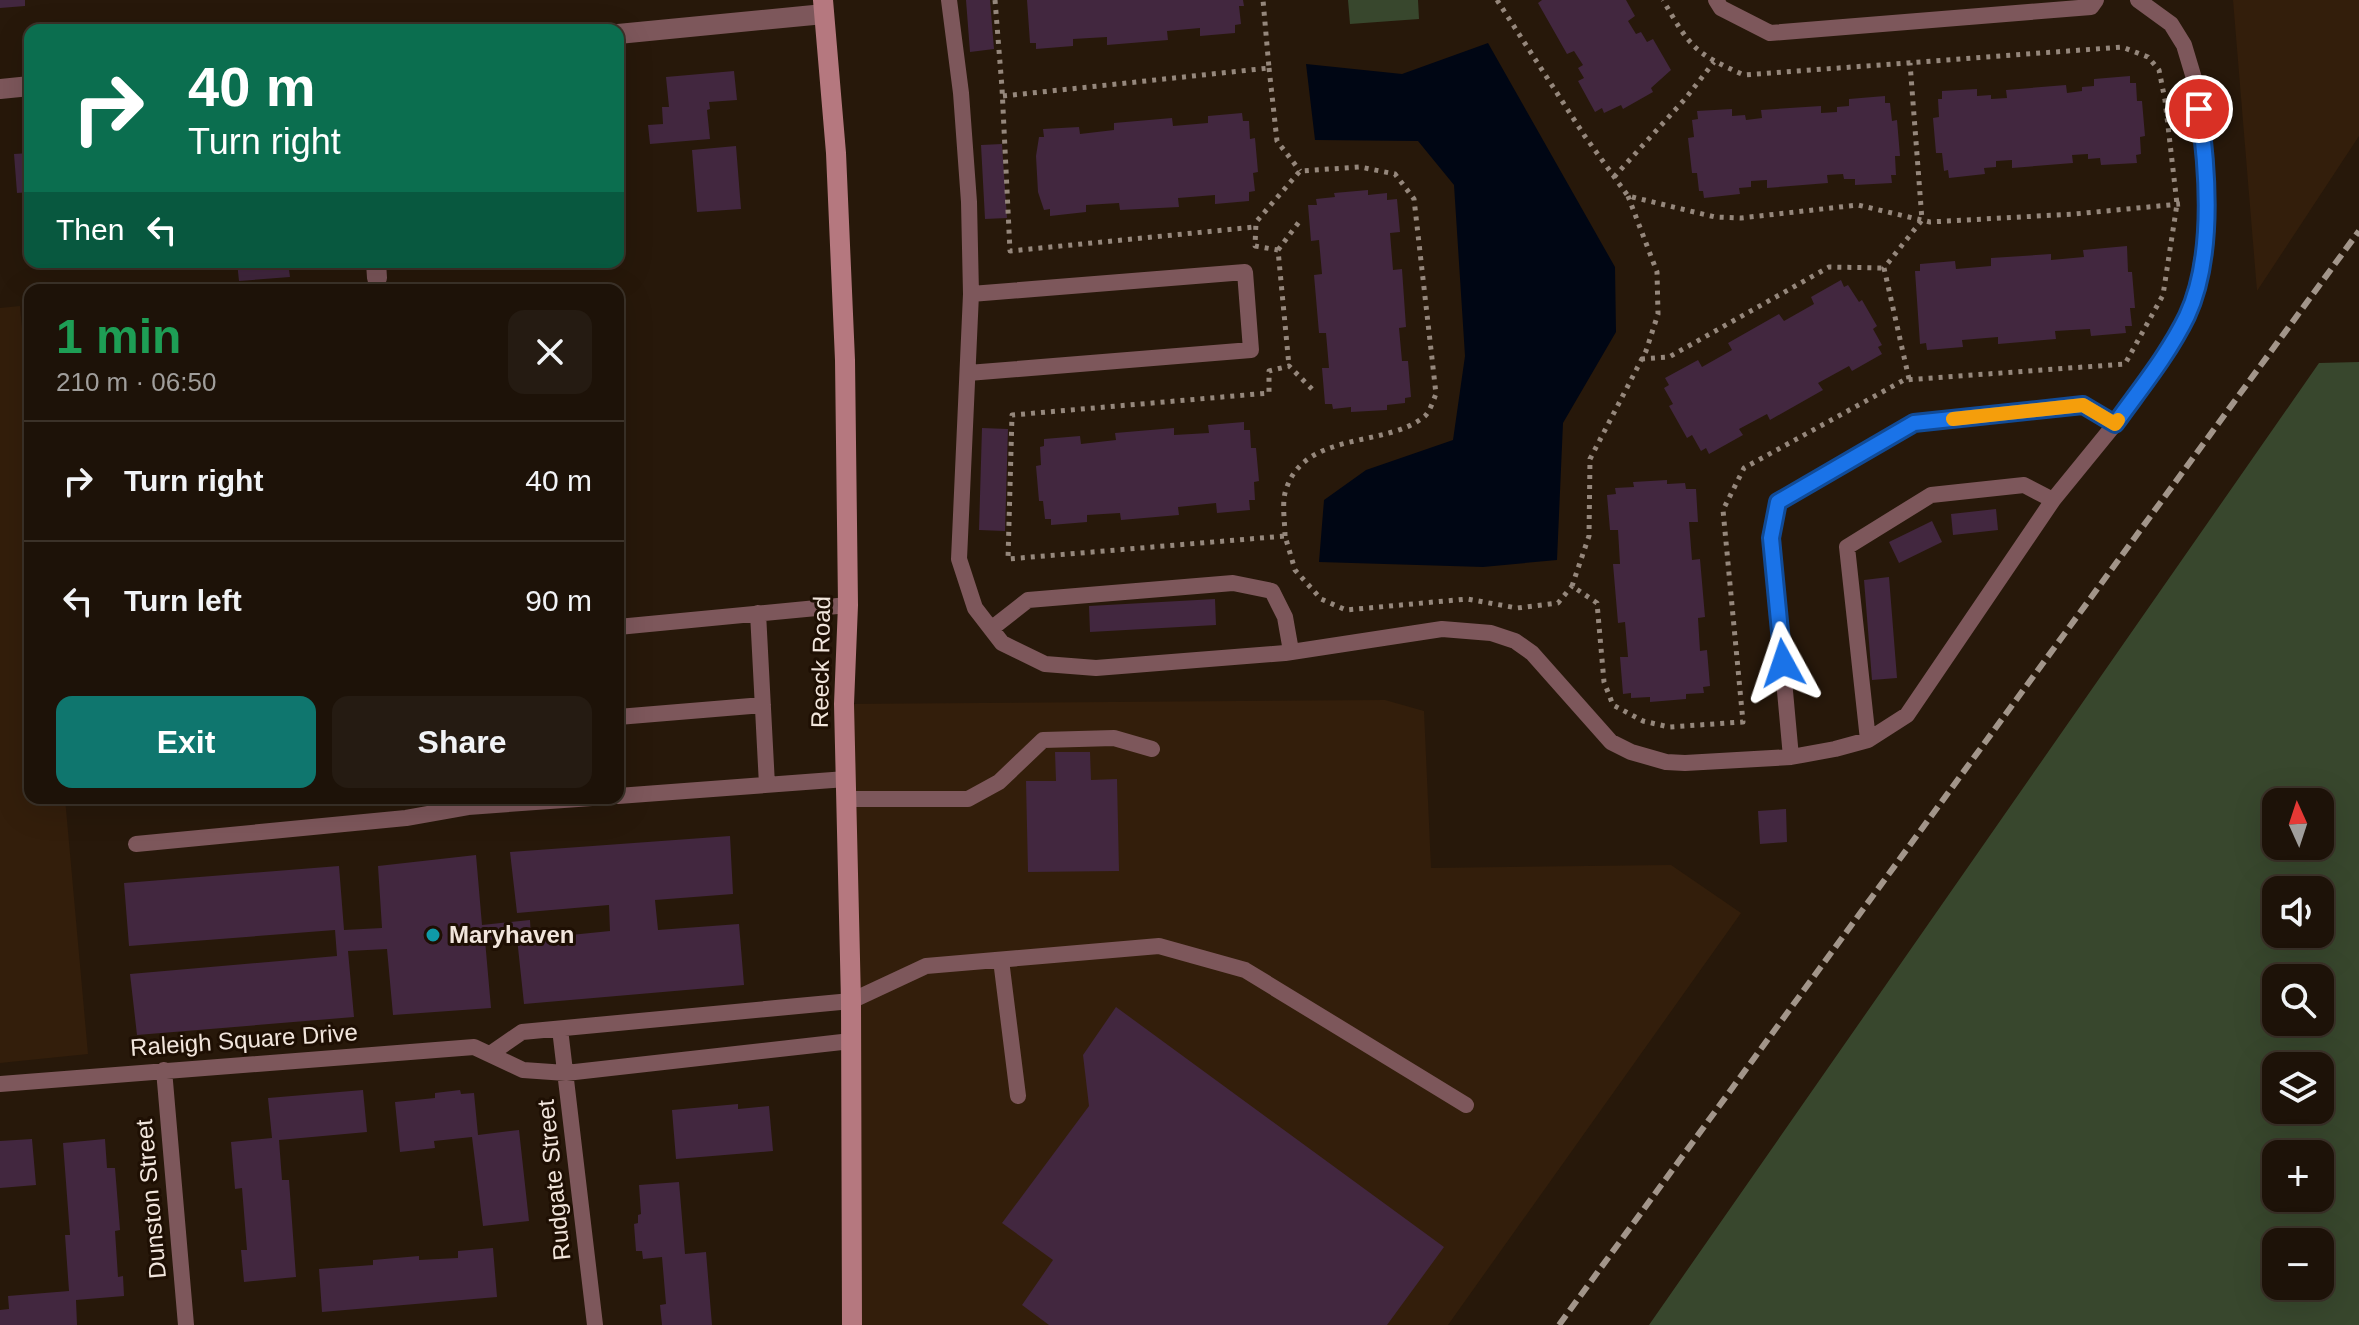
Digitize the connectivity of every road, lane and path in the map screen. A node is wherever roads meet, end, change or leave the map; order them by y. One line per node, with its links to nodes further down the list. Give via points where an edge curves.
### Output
1 (949, 0): 27 (lane, via 961,93)
2 (995, 0): 16 (path)
3 (1263, 0): 13 (path)
4 (1497, 0): 18 (path)
5 (1663, 0): 11 (path, via 1686,40)
6 (1716, 0): 7 (lane, via 1721,8 1770,33 2091,7)
7 (2096, 0)
8 (2138, 0): 20 (lane, via 2171,24 2191,62 2203,133)
9 (824, 7): 10 (street); 37 (street, Reeck Road, via 844,280)
10 (624, 33)
11 (1714, 62): 12 (path, via 1744,75); 18 (path)
12 (1910, 63): 21 (path, via 2122,47 2148,57 2159,70 2165,100); 23 (path)
13 (1269, 68): 16 (path); 17 (path, via 1277,141)
14 (24, 87): 15 (street)
15 (0, 89)
16 (1003, 96): 24 (path, via 1010,251)
17 (1300, 171): 24 (path); 35 (path, via 1360,167 1395,174 1414,199 1436,394 1428,414 1406,428 1343,442 1311,458 1291,478 1285,495)
18 (1614, 177): 19 (path)
19 (1628, 196): 23 (path, via 1715,217 1858,205); 28 (path, via 1657,272 1658,314)
20 (2205, 201): 21 (path); 33 (lane, via 2204,245 2188,313)
21 (2177, 204): 23 (path); 31 (path, via 2163,295 2125,364)
22 (1302, 218): 25 (path)
23 (1922, 220): 26 (path)
24 (1255, 227): 25 (path, via 1255,246)
25 (1278, 250): 29 (path)
26 (1884, 268): 28 (path, via 1829,267 1669,357); 31 (path)
27 (971, 294): 30 (lane); 30 (lane, via 1245,272 1251,350)
28 (1641, 359): 36 (path, via 1590,459 1589,536)
29 (1289, 366): 32 (path); 35 (path, via 1269,371 1269,393 1012,415 1008,559)
30 (968, 373): 40 (lane, via 959,559 975,608)
31 (1909, 379): 36 (path, via 1744,468 1723,510 1743,722 1669,727 1613,705 1604,682 1597,603)
32 (1312, 389)
33 (2115, 424): 34 (lane); 46 (lane, via 2083,405 1914,423 1778,502 1771,538)
34 (2053, 500): 44 (lane, via 1907,715); 44 (lane, via 2024,485 1931,495 1847,547)
35 (1285, 536): 36 (path, via 1295,570 1321,599 1346,610 1467,599 1517,608 1558,603)
36 (1572, 586)
37 (848, 605): 38 (lane); 48 (street, Reeck Road)
38 (758, 613): 39 (lane); 42 (lane)
39 (624, 626)
40 (991, 629): 41 (lane, via 1002,643 1045,664 1096,668); 41 (lane, via 1028,600 1233,583 1272,591 1285,617)
41 (1291, 651): 46 (lane, via 1442,629 1491,633 1532,653 1595,727 1631,752 1685,763)
42 (763, 705): 43 (lane); 47 (lane)
43 (624, 717)
44 (1868, 740): 46 (lane)
45 (1152, 749): 48 (lane, via 1114,738 1043,740 999,782 968,799)
46 (1791, 757)
47 (767, 785): 48 (lane); 49 (lane)
48 (846, 789): 55 (street, Reeck Road)
49 (624, 796)
50 (462, 804): 52 (lane)
51 (509, 804): 52 (lane)
52 (468, 807): 53 (lane, via 406,818)
53 (136, 844)
54 (1001, 960): 55 (lane, via 926,966); 62 (lane); 63 (lane, via 1159,946 1245,970)
55 (851, 1001): 56 (lane); 57 (street, Reeck Road)
56 (560, 1029): 58 (lane, via 522,1032); 60 (lane, Rudgate Street)
57 (851, 1041): 60 (lane, Raleigh Square Drive); 66 (street, Reeck Road)
58 (490, 1054): 59 (lane, Raleigh Square Drive, via 474,1047); 60 (lane, Raleigh Square Drive, via 523,1070)
59 (164, 1070): 61 (lane, Raleigh Square Drive); 64 (lane, Dunston Street)
60 (566, 1073): 65 (lane, Rudgate Street)
61 (0, 1084)
62 (1018, 1096)
63 (1466, 1105)
64 (186, 1325)
65 (595, 1325)
66 (852, 1325)

